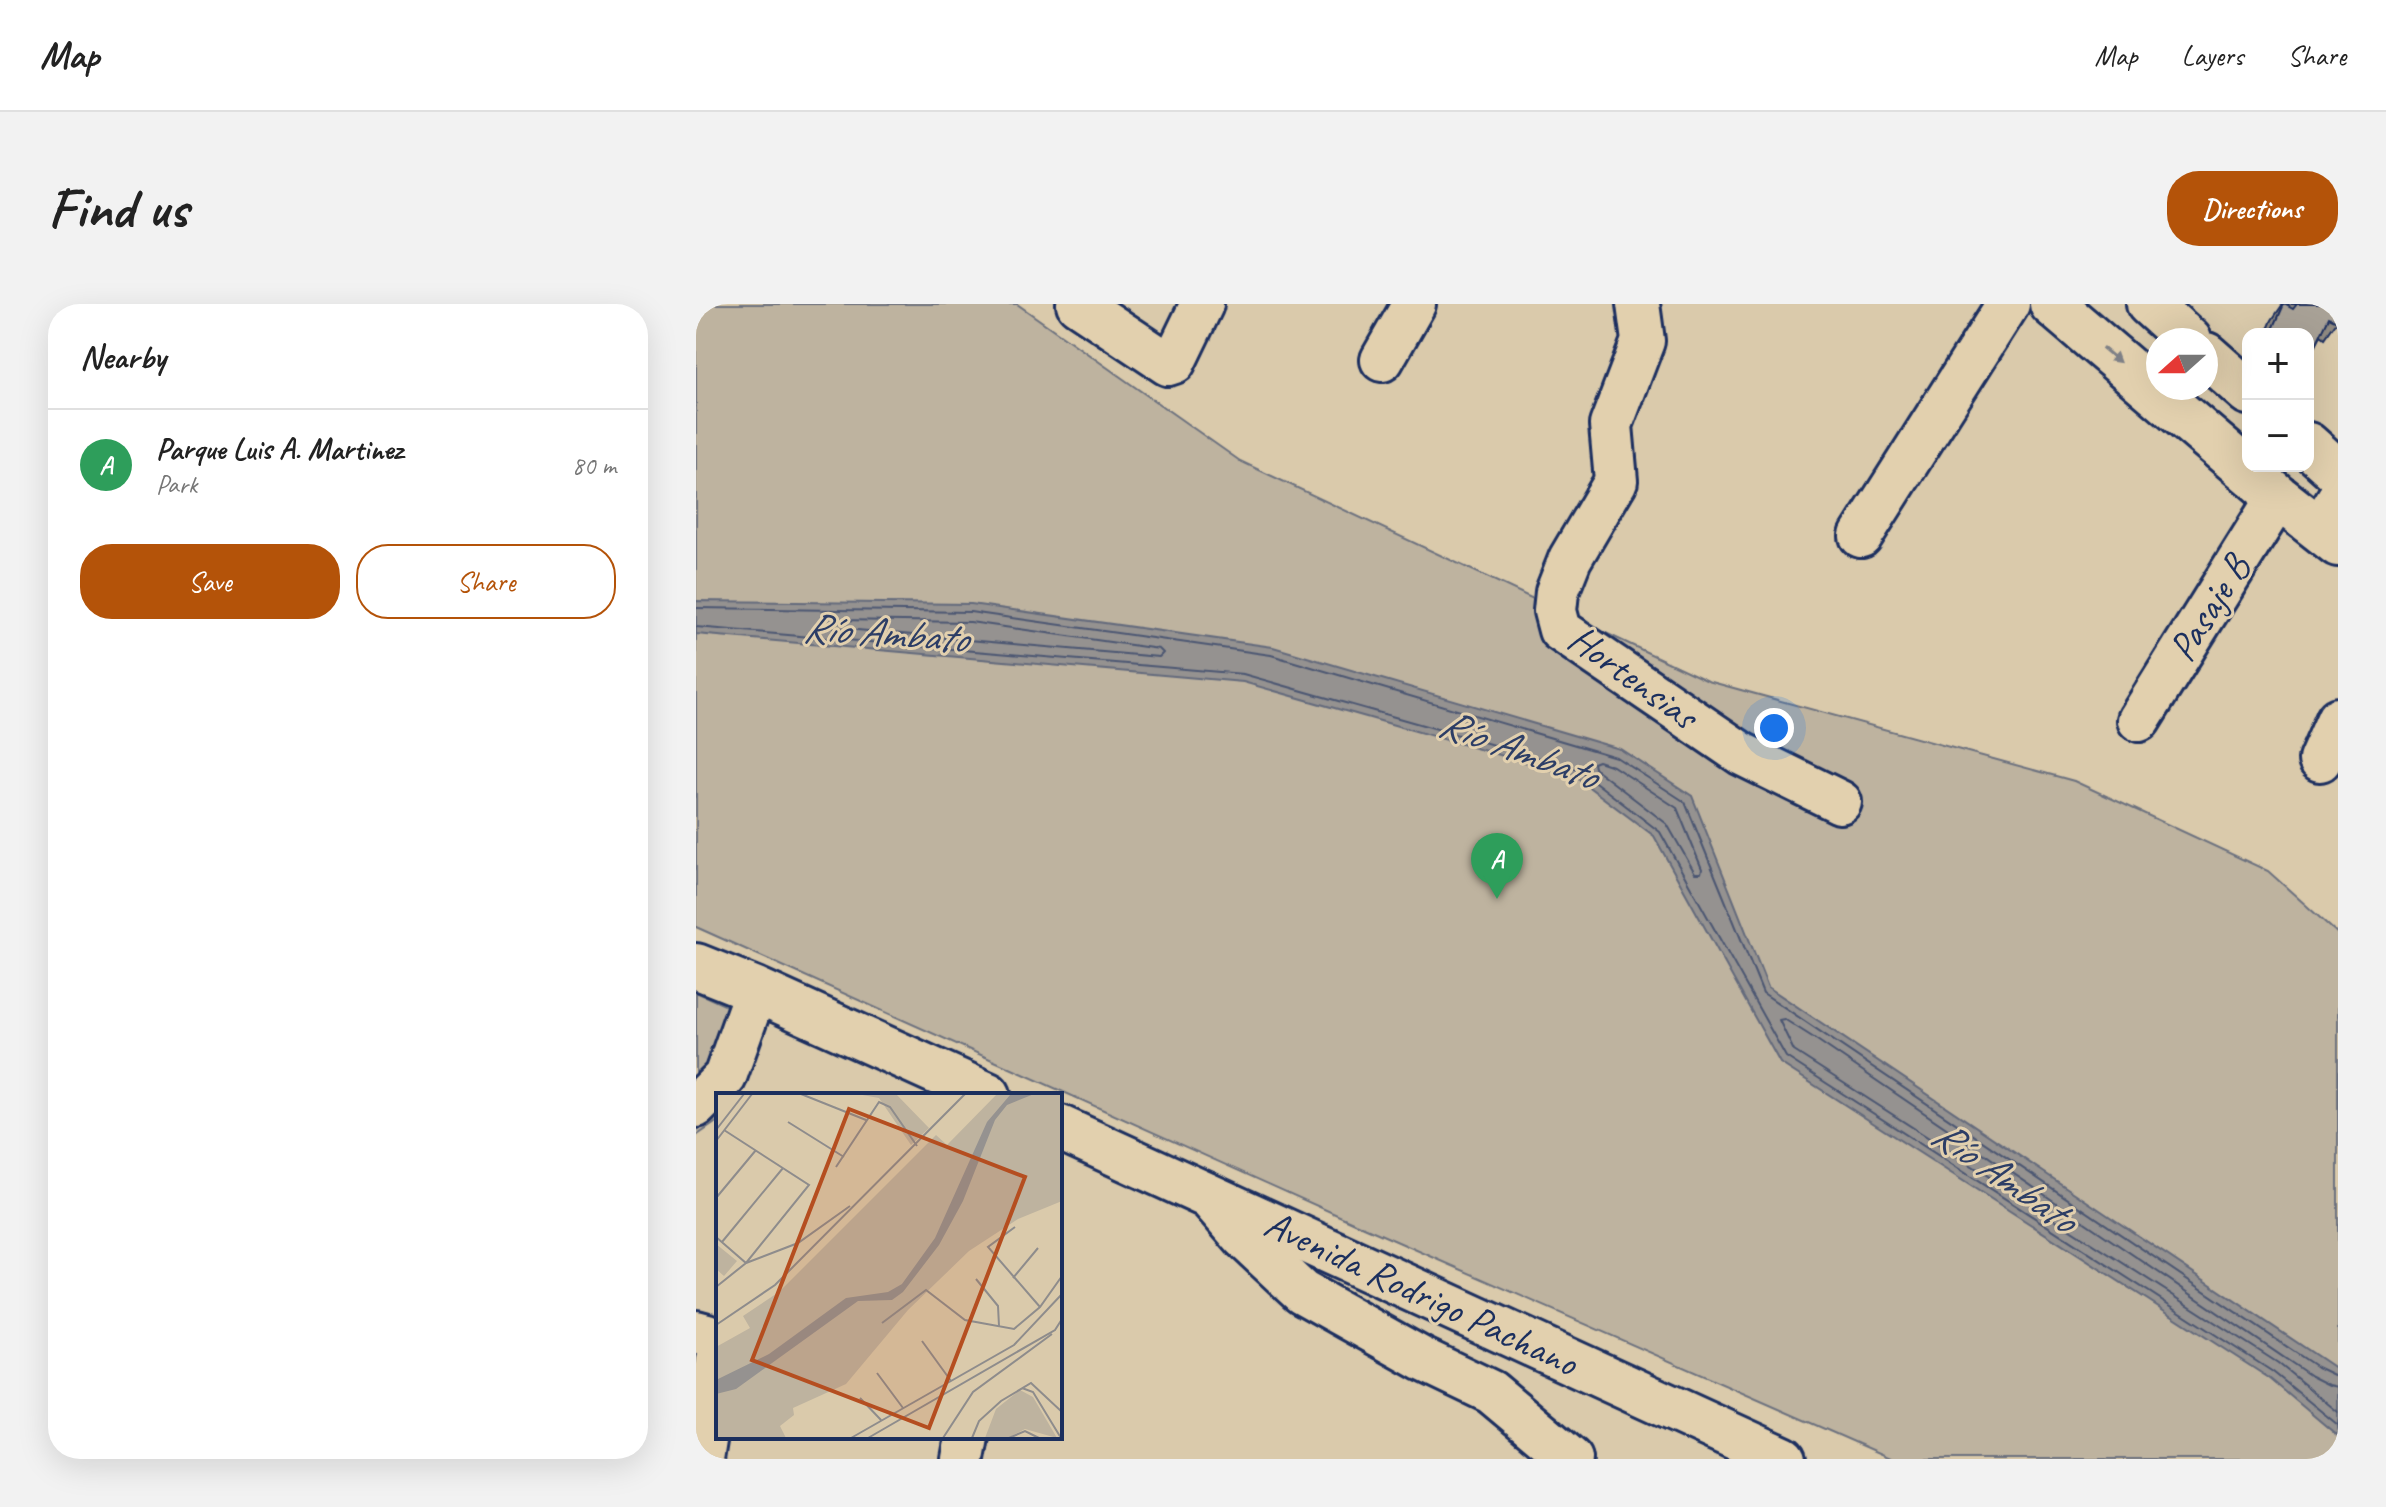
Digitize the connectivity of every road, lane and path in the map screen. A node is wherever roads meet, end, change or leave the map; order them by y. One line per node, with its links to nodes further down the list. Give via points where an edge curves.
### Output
1 (1078, 304): 2 (street, via 1168,364 1174,362)
2 (1202, 304)
3 (1414, 304): 9 (street)
4 (1638, 304): 20 (street, Hortensias, via 1643,341 1611,425 1616,481 1570,559 1554,603 1560,630 1742,754)
5 (2008, 304): 16 (street)
6 (2052, 304): 14 (main road, one-way to 14)
7 (2149, 304): 8 (main road)
8 (2176, 328)
9 (1382, 360)
10 (2218, 366): 11 (main road)
11 (2242, 387)
12 (2314, 450): 13 (main road)
13 (2338, 472)
14 (2278, 497): 15 (main road); 18 (street, Pasaje B)
15 (2332, 524)
16 (1861, 536)
17 (2338, 719): 19 (street)
18 (2139, 720)
19 (2320, 760)
20 (1840, 802)
21 (696, 966): 22 (main road)
22 (756, 990): 23 (main road); 24 (street, via 725,1077)
23 (984, 1093)
24 (696, 1106)
25 (1062, 1129): 26 (main road, Avenida Rodrigo Pachano)
26 (1206, 1194): 33 (street, via 1302,1292 1491,1392); 34 (main road, Avenida Rodrigo Pachano)
27 (696, 1332): 28 (street)
28 (716, 1337)
29 (716, 1372): 31 (street)
30 (967, 1439): 32 (street)
31 (702, 1459)
32 (963, 1459)
33 (1571, 1459)
34 (1783, 1459)

